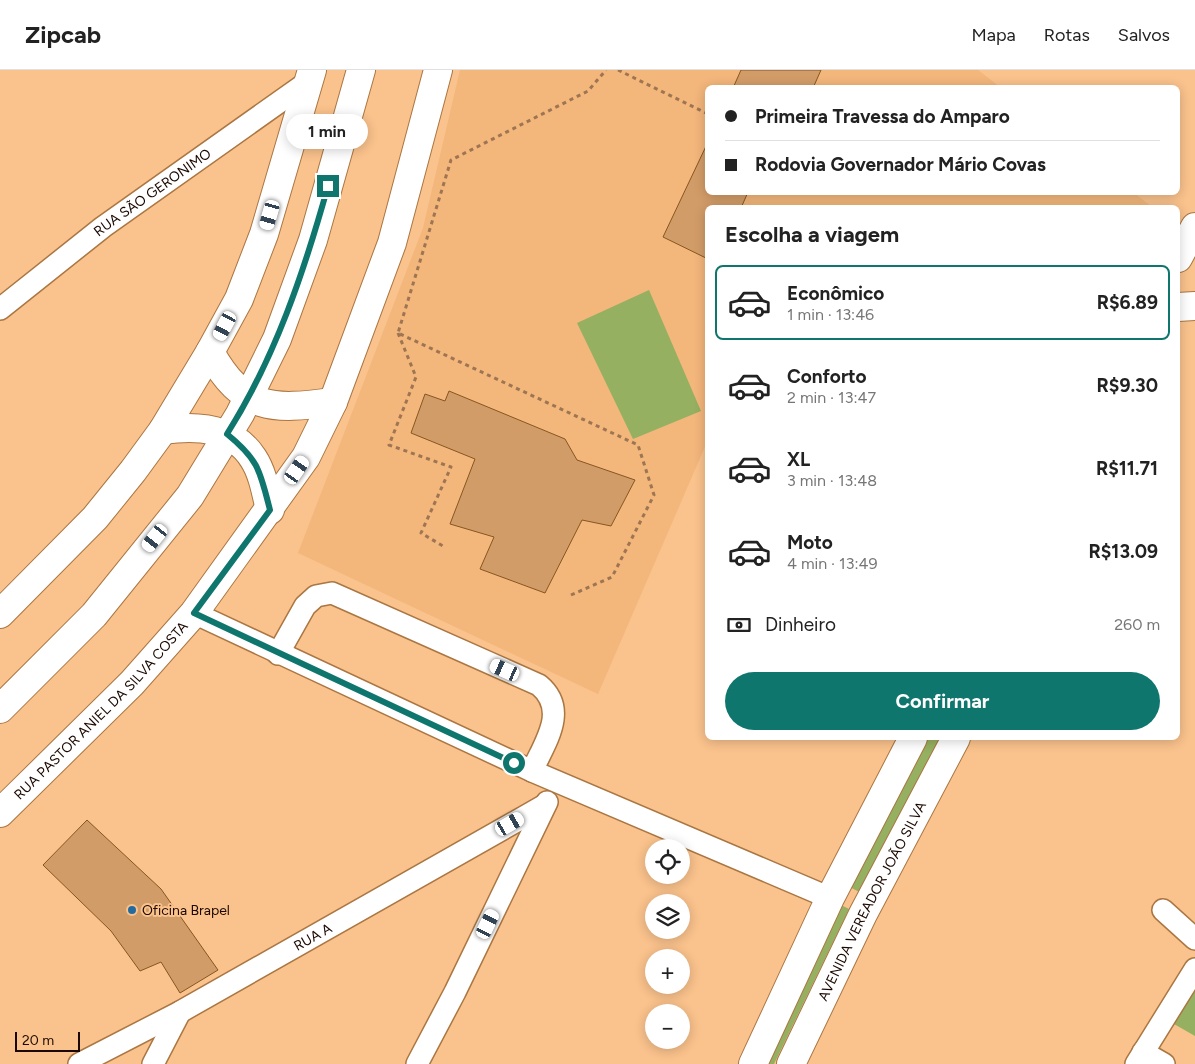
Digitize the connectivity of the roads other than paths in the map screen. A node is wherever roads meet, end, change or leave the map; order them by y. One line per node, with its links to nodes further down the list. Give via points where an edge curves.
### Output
1 (361, 70): 10 (main road, via 313,240 279,334)
2 (438, 70): 11 (main road, RUA PASTOR ANIEL DA SILVA COSTA, via 392,243)
3 (311, 76): 8 (street, RUA SÃO GERONIMO, via 103,227); 9 (main road, via 264,234 239,299)
4 (1195, 227): 5 (main road)
5 (1180, 254)
6 (1195, 306): 7 (main road)
7 (1180, 307)
8 (0, 309)
9 (210, 352): 10 (main road, via 222,373); 12 (main road)
10 (248, 398): 11 (main road, via 298,407); 13 (main road)
11 (333, 402): 14 (main road, RUA PASTOR ANIEL DA SILVA COSTA, via 306,457)
12 (163, 430): 13 (main road, via 184,427); 16 (main road, via 95,518)
13 (227, 434): 14 (main road, via 254,458); 18 (main road, via 190,496 94,615)
14 (270, 510): 15 (main road, RUA PASTOR ANIEL DA SILVA COSTA)
15 (194, 613): 17 (street); 24 (main road, RUA PASTOR ANIEL DA SILVA COSTA, via 132,683)
16 (0, 614)
17 (278, 654): 21 (street); 21 (street, via 305,606 316,596 332,593 539,685 550,694 555,707 553,724)
18 (0, 708)
19 (913, 740): 25 (main road)
20 (955, 740): 35 (main road, AVENIDA VEREADOR JOÃO SILVA, via 864,914)
21 (532, 771): 22 (street)
22 (558, 782): 23 (street); 25 (street)
23 (545, 805): 29 (street, RUA A); 33 (street)
24 (0, 813)
25 (830, 898): 34 (main road)
26 (1163, 910): 27 (street)
27 (1195, 939)
28 (1195, 969): 30 (street)
29 (180, 1012): 31 (street, RUA A); 32 (street)
30 (1139, 1058): 36 (street)
31 (79, 1064)
32 (153, 1064)
33 (417, 1064)
34 (753, 1064)
35 (791, 1064)
36 (1164, 1064)

